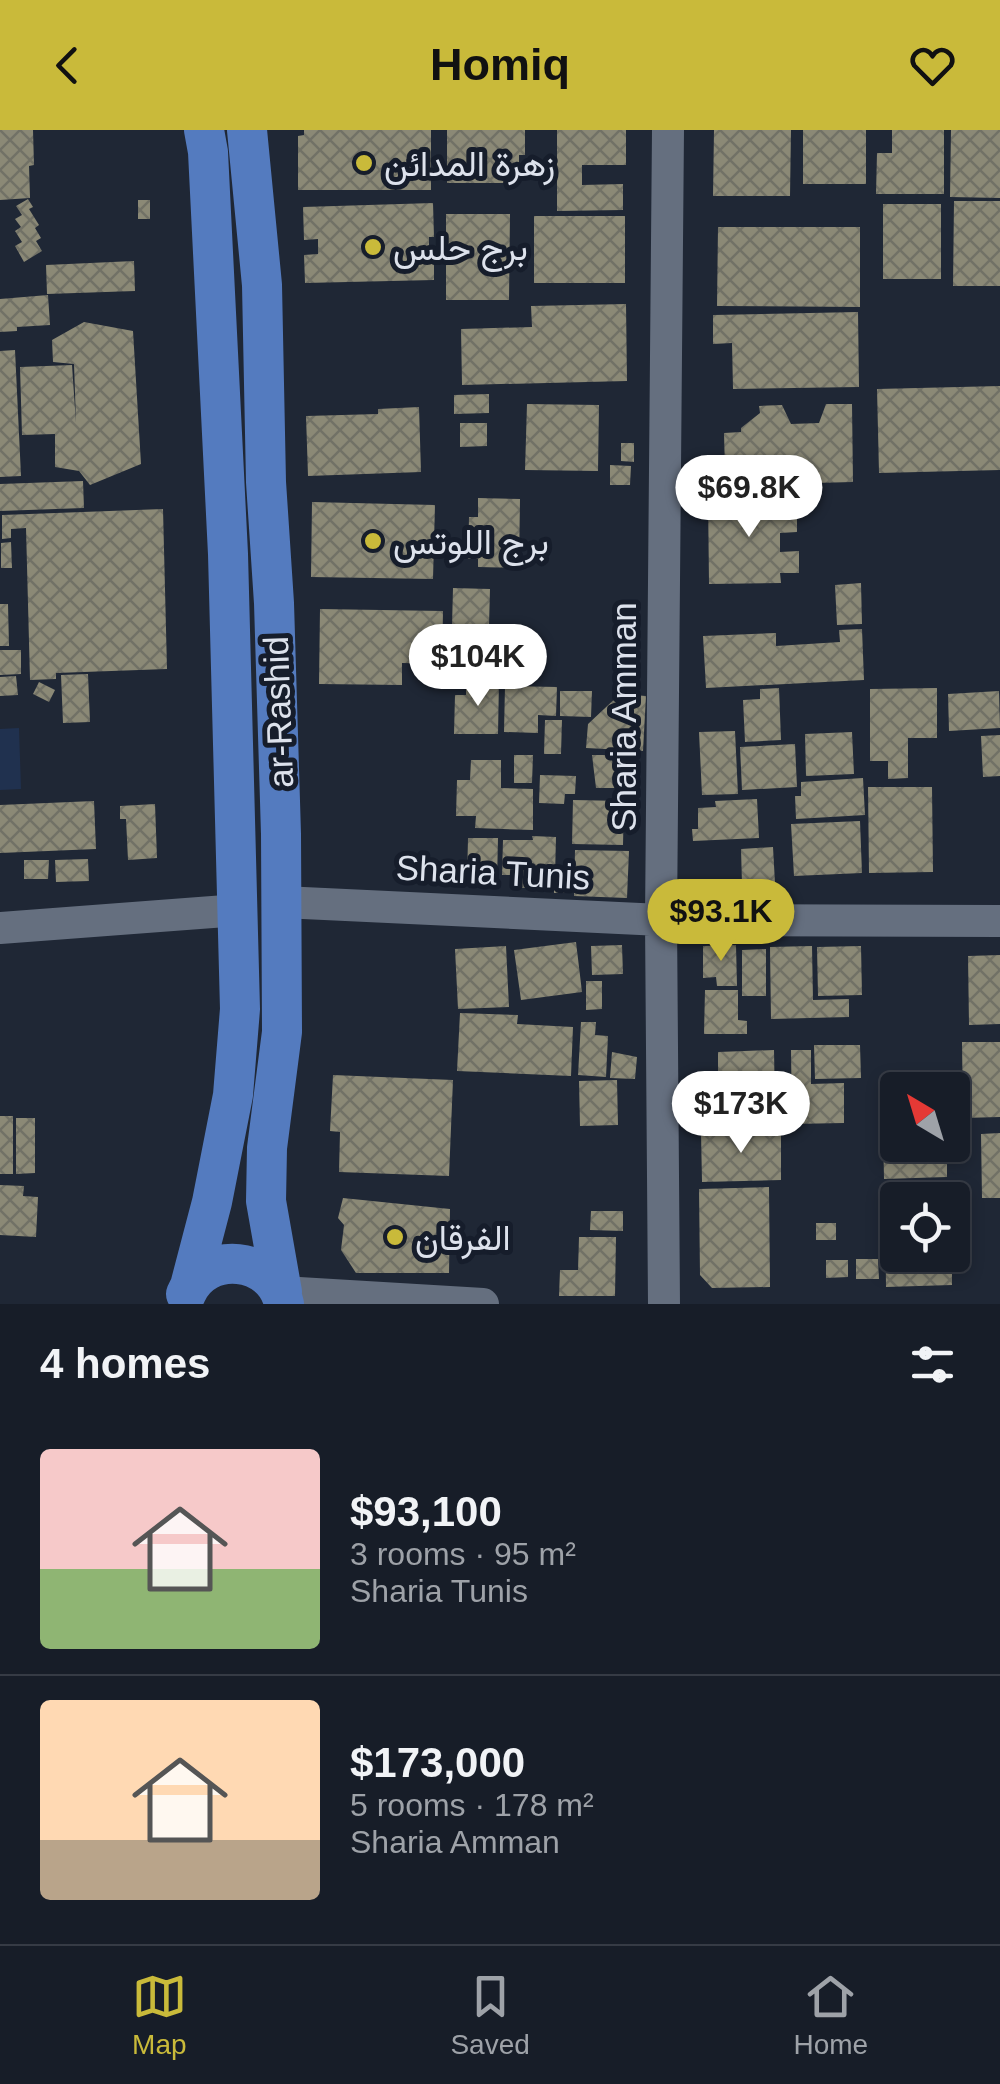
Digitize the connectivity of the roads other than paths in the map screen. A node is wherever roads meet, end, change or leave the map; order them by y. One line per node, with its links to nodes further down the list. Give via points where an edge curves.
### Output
1 (204, 130): 5 (main road, ar-Rashid, via 224,447)
2 (247, 130): 4 (main road, ar-Rashid, via 262,285)
3 (668, 130): 6 (street, Sharia Amman)
4 (282, 902): 6 (street, Sharia Tunis); 10 (main road, ar-Rashid, via 282,1032 266,1200)
5 (239, 910): 8 (street); 9 (main road, ar-Rashid, via 233,1096)
6 (661, 920): 7 (street, Sharia Tunis); 12 (street, Sharia Amman)
7 (1000, 921)
8 (0, 928)
9 (186, 1295): 10 (main road, via 200,1274 232,1263 263,1272)
10 (283, 1298): 11 (street)
11 (483, 1304)
12 (664, 1304)

